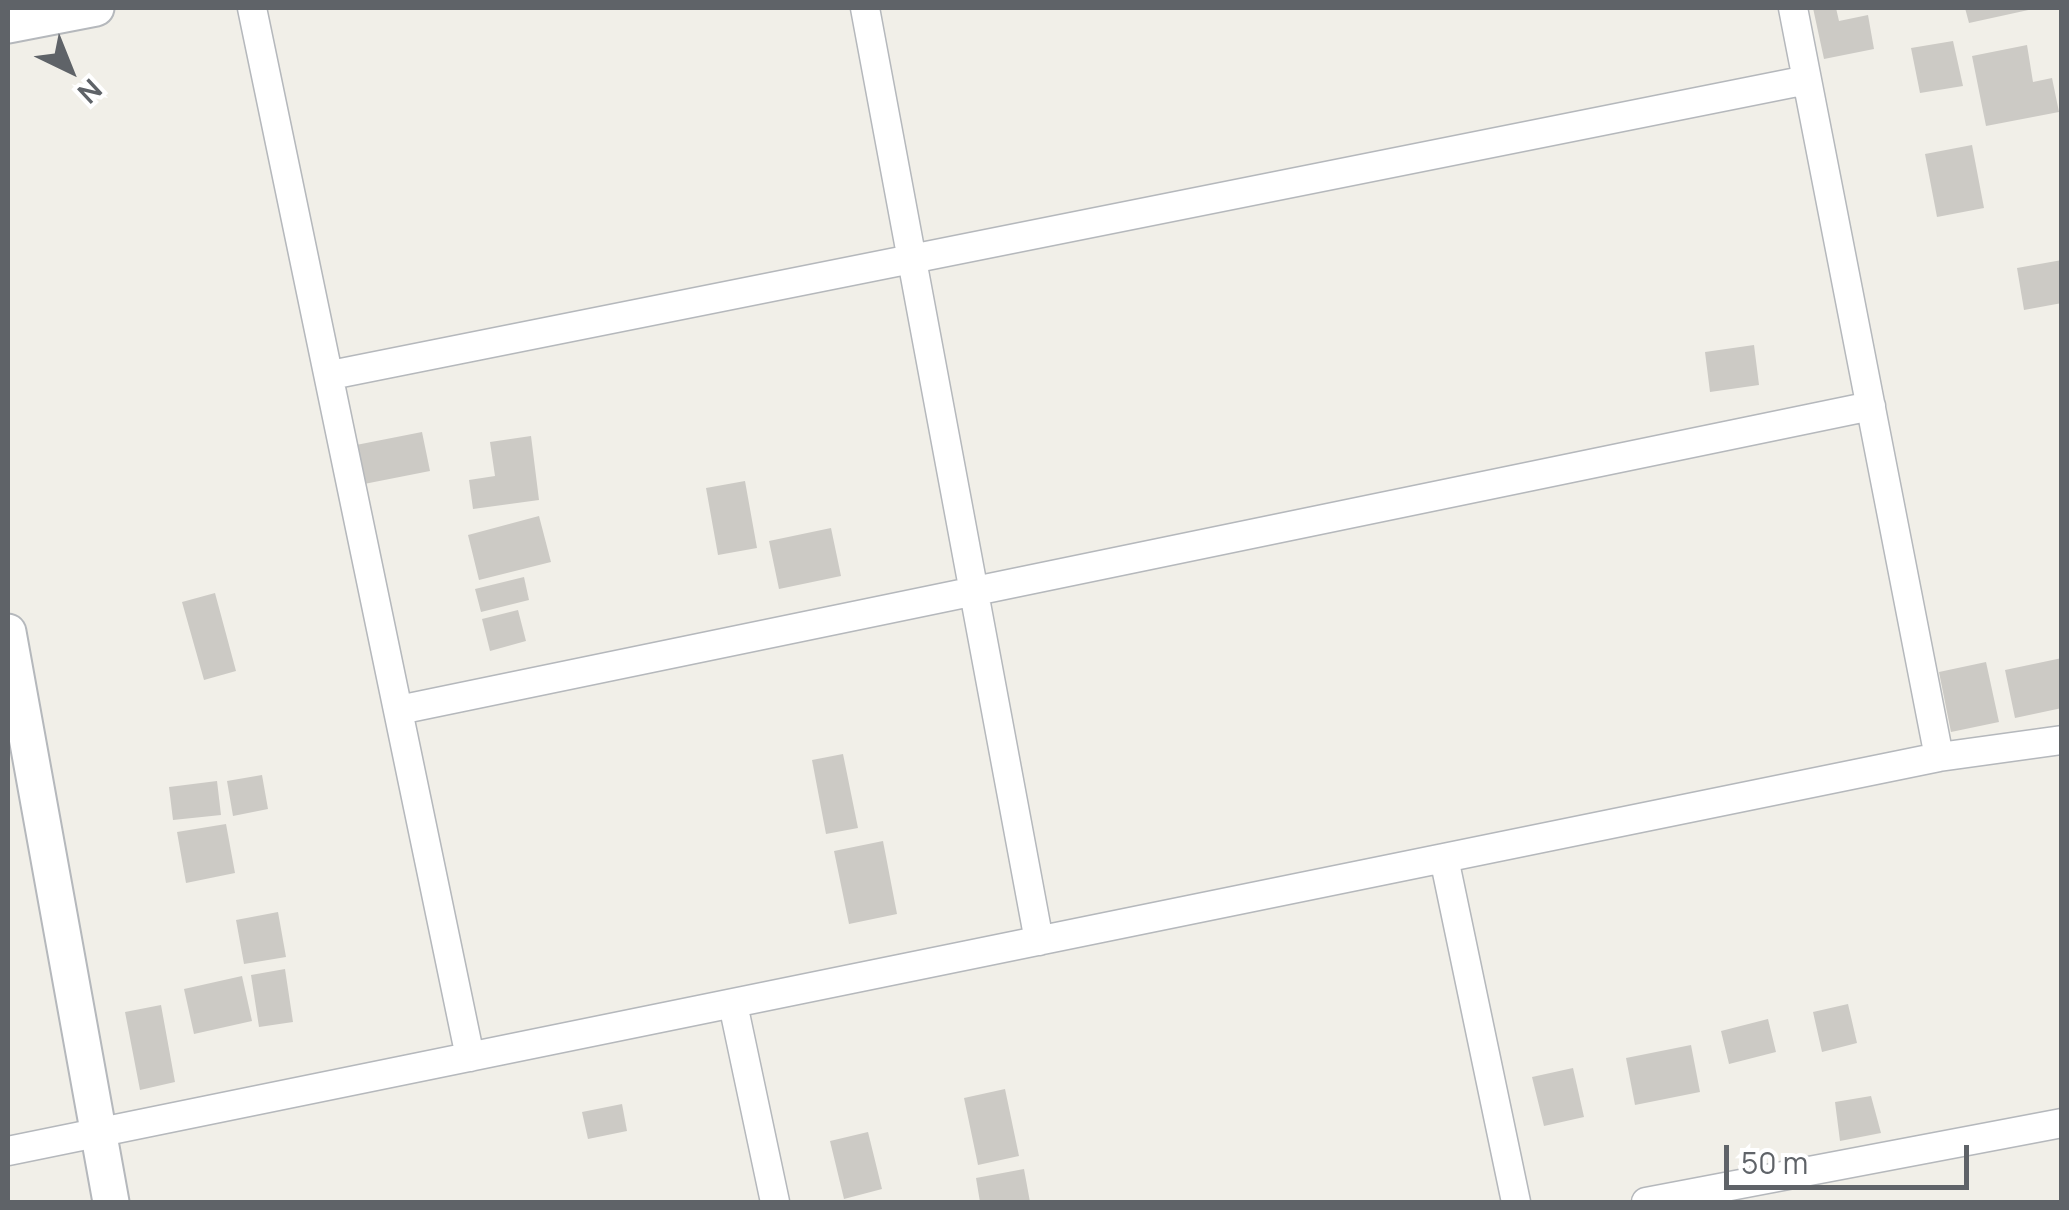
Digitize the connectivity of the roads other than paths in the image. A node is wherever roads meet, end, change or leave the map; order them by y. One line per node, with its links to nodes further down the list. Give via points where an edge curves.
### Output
1 (96, 8): 5 (street)
2 (252, 8): 8 (street)
3 (865, 8): 7 (street)
4 (1793, 8): 6 (street)
5 (8, 25)
6 (1807, 80): 7 (street); 9 (street)
7 (913, 262): 8 (street); 10 (street)
8 (331, 376): 12 (street)
9 (1871, 406): 10 (street); 14 (street)
10 (974, 592): 12 (street); 16 (street)
11 (8, 632): 20 (street)
12 (399, 710): 18 (street)
13 (2062, 740): 14 (street)
14 (1939, 757): 15 (street)
15 (1444, 858): 16 (street); 24 (street)
16 (1039, 941): 17 (street)
17 (733, 1004): 18 (street); 23 (street)
18 (470, 1057): 20 (street)
19 (2062, 1122): 25 (street)
20 (100, 1133): 21 (street); 22 (street)
21 (8, 1152)
22 (111, 1202)
23 (775, 1202)
24 (1516, 1202)
25 (1646, 1202)

